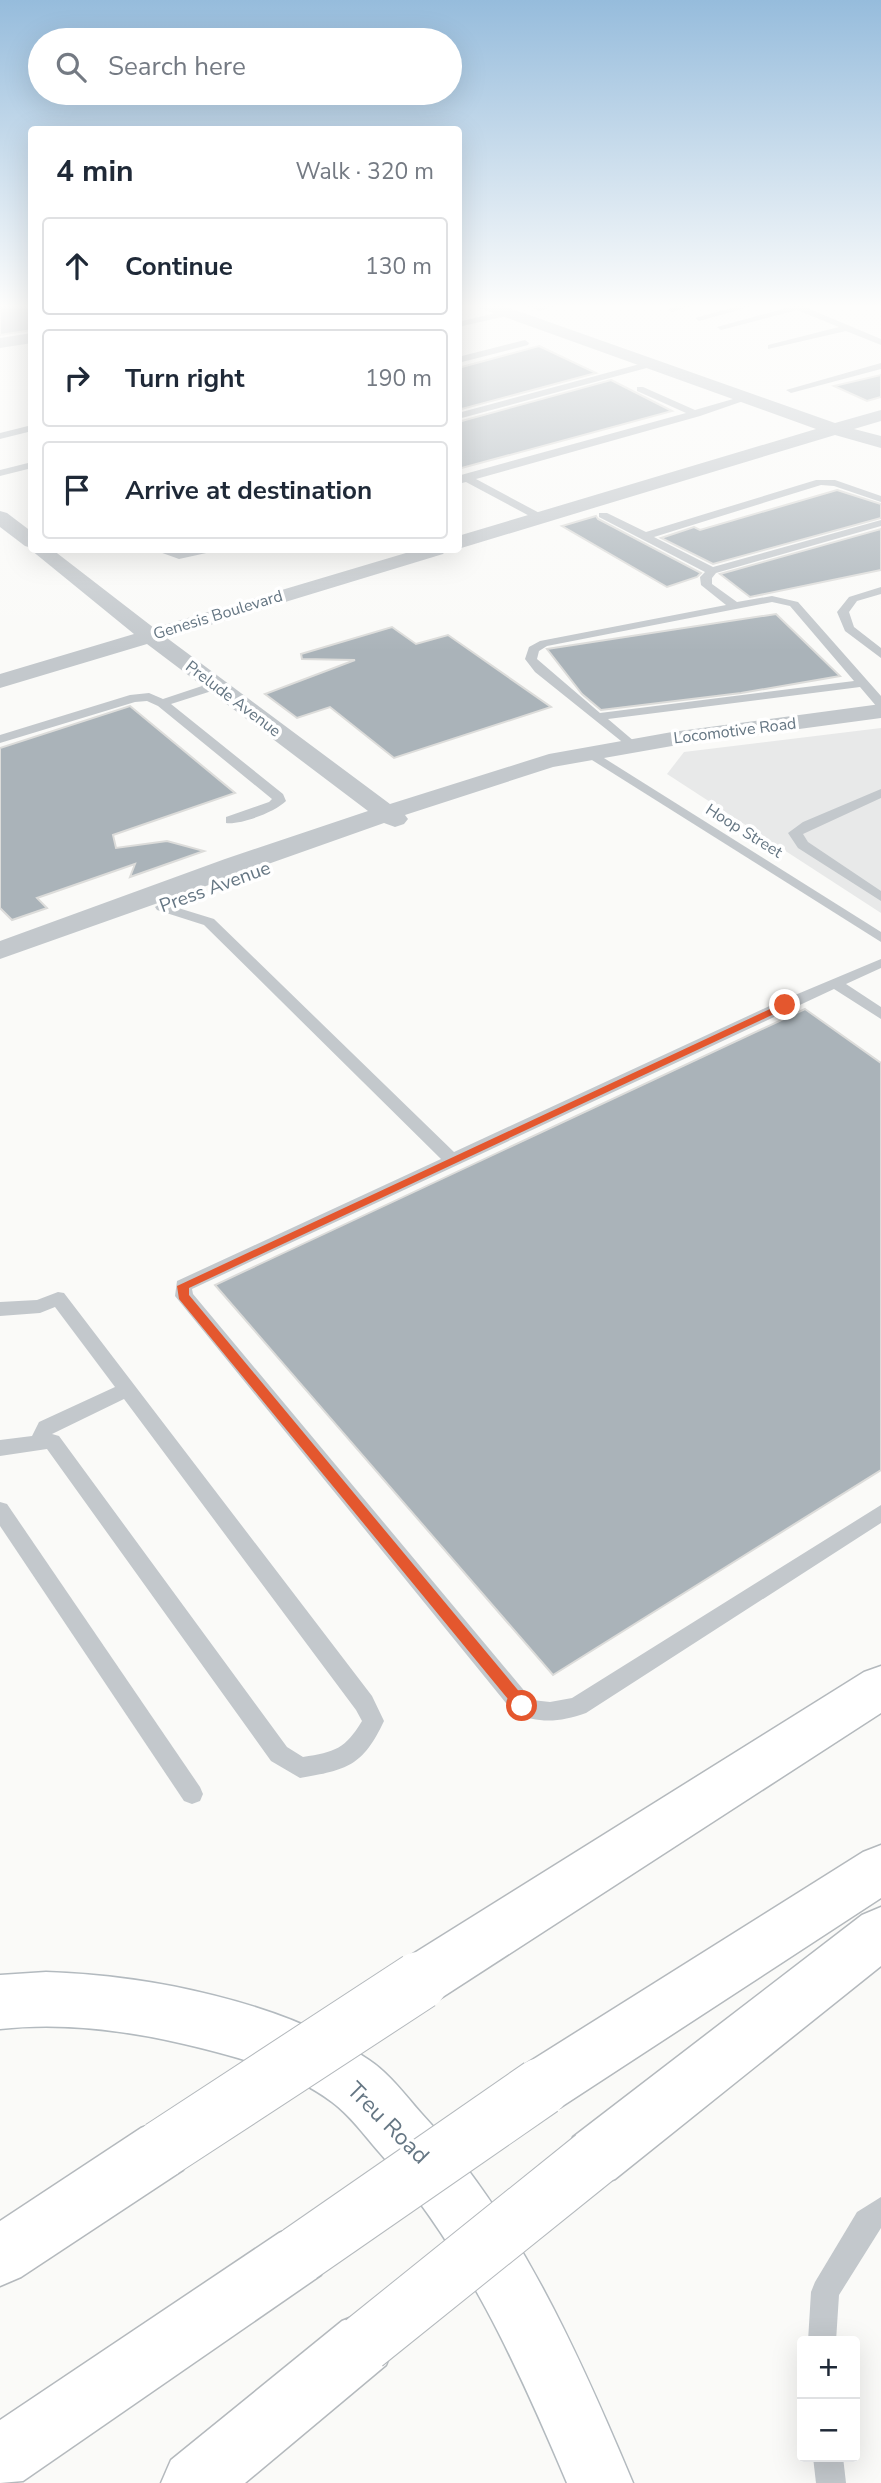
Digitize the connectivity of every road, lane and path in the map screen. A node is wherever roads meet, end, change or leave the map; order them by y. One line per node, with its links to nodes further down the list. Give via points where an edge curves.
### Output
1 (679, 419): 10 (lane)
2 (806, 419): 5 (street)
3 (868, 419): 5 (street)
4 (28, 429): 6 (lane)
5 (834, 429): 7 (street); 15 (street)
6 (0, 436)
7 (881, 442)
8 (28, 466): 9 (lane)
9 (0, 473)
10 (462, 479)
11 (462, 480): 15 (lane)
12 (881, 499): 17 (lane, via 820,482)
13 (603, 515): 17 (lane)
14 (0, 517): 18 (street)
15 (534, 520): 19 (street)
16 (881, 523): 24 (lane)
17 (645, 536): 24 (lane)
18 (28, 539)
19 (462, 542)
20 (45, 553): 27 (street, Prelude Avenue)
21 (169, 553): 22 (lane)
22 (197, 553)
23 (426, 553): 27 (street, Genesis Boulevard)
24 (712, 571): 26 (lane, via 707,585)
25 (881, 590): 28 (lane, via 853,599 843,612 849,629)
26 (735, 606): 30 (lane, via 772,599 794,604); 35 (lane, via 544,643 533,649 531,659 538,669)
27 (150, 636): 29 (street, Genesis Boulevard); 31 (street, Prelude Avenue)
28 (881, 654)
29 (0, 681)
30 (863, 683): 33 (lane); 35 (lane)
31 (214, 686): 32 (lane); 40 (street, Prelude Avenue)
32 (162, 703): 36 (lane, via 149,697 134,698); 41 (lane, via 278,797 274,805)
33 (881, 704)
34 (881, 711): 37 (street, Locomotive Road)
35 (597, 717): 37 (lane)
36 (0, 739)
37 (631, 745): 38 (street, Locomotive Road)
38 (589, 752): 40 (street, Press Avenue, via 549,761); 45 (lane, Hoop Street)
39 (881, 793): 43 (lane, via 795,833 803,845)
40 (391, 816): 42 (street, Press Avenue)
41 (231, 820)
42 (239, 871): 44 (street, Press Avenue); 46 (street, Press Avenue)
43 (881, 897)
44 (162, 907): 48 (street, Press Avenue); 51 (lane, via 209,922)
45 (881, 938)
46 (0, 951)
47 (881, 963): 49 (lane)
48 (0, 967)
49 (835, 983): 50 (lane); 51 (lane)
50 (881, 1014)
51 (452, 1160): 57 (lane, via 192,1280 183,1286 184,1296 522,1706 552,1713 578,1706)
52 (0, 1309): 53 (lane, via 40,1306 58,1298)
53 (127, 1390): 54 (lane, via 46,1427); 54 (lane, via 364,1703 373,1721 358,1748 330,1763 300,1768 279,1754 52,1441)
54 (42, 1441): 55 (lane)
55 (0, 1448)
56 (0, 1510): 59 (lane)
57 (881, 1513)
58 (881, 1687): 64 (main road, bridge)
59 (192, 1794)
60 (881, 1869): 66 (main road, bridge, via 541,2087)
61 (881, 1933): 68 (main road, bridge, via 594,2158)
62 (0, 2002): 69 (main road, Treu Road, via 94,2002 167,2012 299,2051 353,2082 426,2157 496,2260)
63 (881, 2210): 65 (lane, via 867,2222 825,2292)
64 (0, 2256)
65 (822, 2336)
66 (0, 2458)
67 (829, 2462): 70 (lane)
68 (194, 2483)
69 (600, 2483)
70 (831, 2483)

